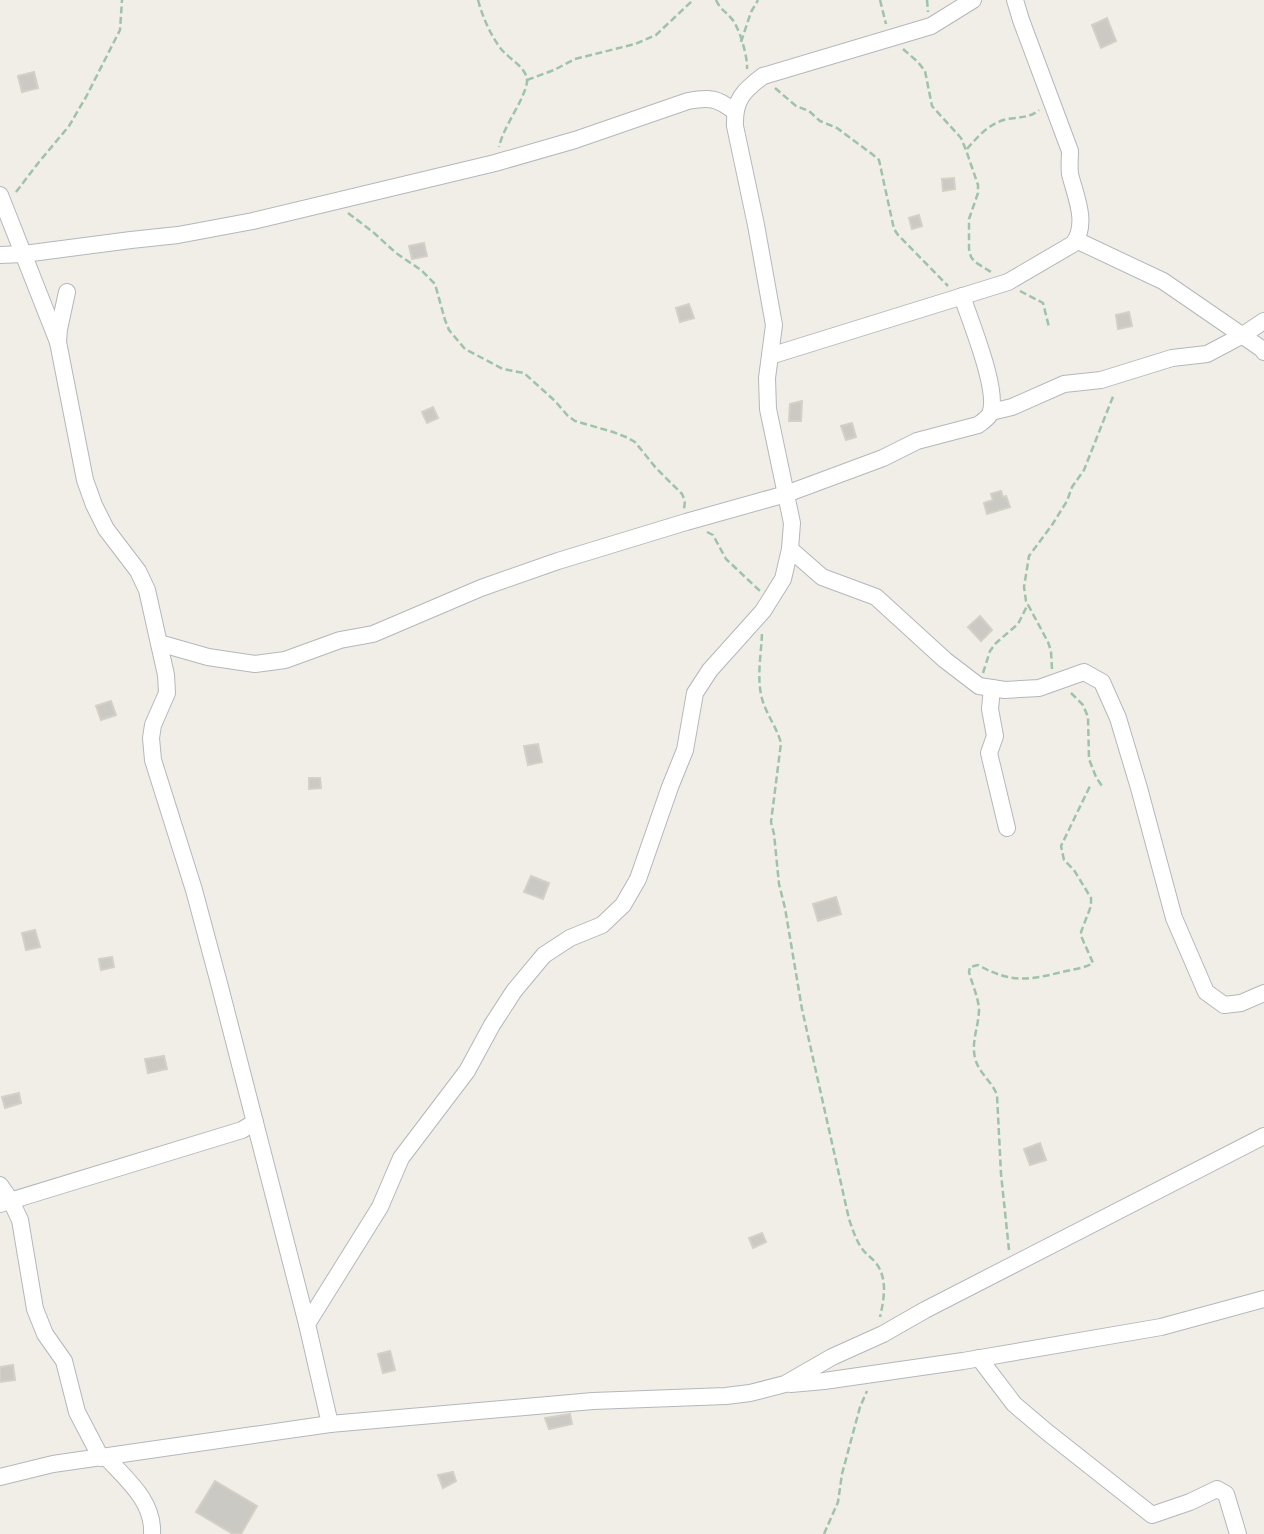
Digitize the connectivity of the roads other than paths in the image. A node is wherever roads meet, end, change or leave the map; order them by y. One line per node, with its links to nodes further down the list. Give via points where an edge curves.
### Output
1 (973, 0): 3 (street, via 931,26 763,76 746,89)
2 (1015, 0): 5 (street, via 1070,151 1069,170 1080,212)
3 (734, 111): 6 (street, via 722,102 702,98 495,163 253,221); 14 (street, via 772,310)
4 (0, 195): 6 (street)
5 (1076, 240): 9 (street, via 1008,282); 11 (street, via 1163,281)
6 (24, 254): 7 (street); 12 (street)
7 (0, 255)
8 (67, 292): 12 (street)
9 (960, 297): 14 (street); 15 (street, via 988,373)
10 (1264, 321): 11 (street)
11 (1243, 335): 13 (street); 15 (street, via 1207,354 1172,358 1101,380 1064,384)
12 (58, 342): 18 (street, via 85,481 106,529 147,590)
13 (1264, 352)
14 (770, 356): 16 (street, via 768,409)
15 (991, 412): 16 (street, via 978,425 917,441)
16 (786, 494): 17 (street, via 792,523); 18 (street, via 519,574 373,634 340,640 285,660 255,664)
17 (790, 549): 19 (street, via 822,577 876,597 945,660); 27 (street, via 783,579 766,606 695,693 685,750 638,879 623,905 603,925 544,954 514,990 467,1071 401,1158 380,1207)
18 (159, 643): 22 (street, via 167,692 153,725 153,760 194,890)
19 (985, 687): 20 (street, via 995,736 989,753); 21 (street, via 1039,688 1084,672 1102,682 1122,729 1174,918 1206,992 1224,1005)
20 (1007, 828)
21 (1264, 993)
22 (255, 1122): 25 (street, via 242,1130); 27 (street)
23 (1264, 1136): 29 (street)
24 (0, 1185): 25 (street)
25 (6, 1203): 31 (street, via 20,1220 35,1309 64,1361 77,1412)
26 (1264, 1298): 28 (street, via 1161,1327)
27 (307, 1324): 30 (street)
28 (979, 1358): 29 (street); 34 (street, via 1014,1404 1152,1515 1217,1489 1226,1494)
29 (785, 1384): 30 (street, via 726,1396 593,1401)
30 (330, 1424): 31 (street)
31 (103, 1458): 32 (street); 33 (street, via 138,1492 148,1510)
32 (0, 1477)
33 (152, 1534)
34 (1238, 1534)

